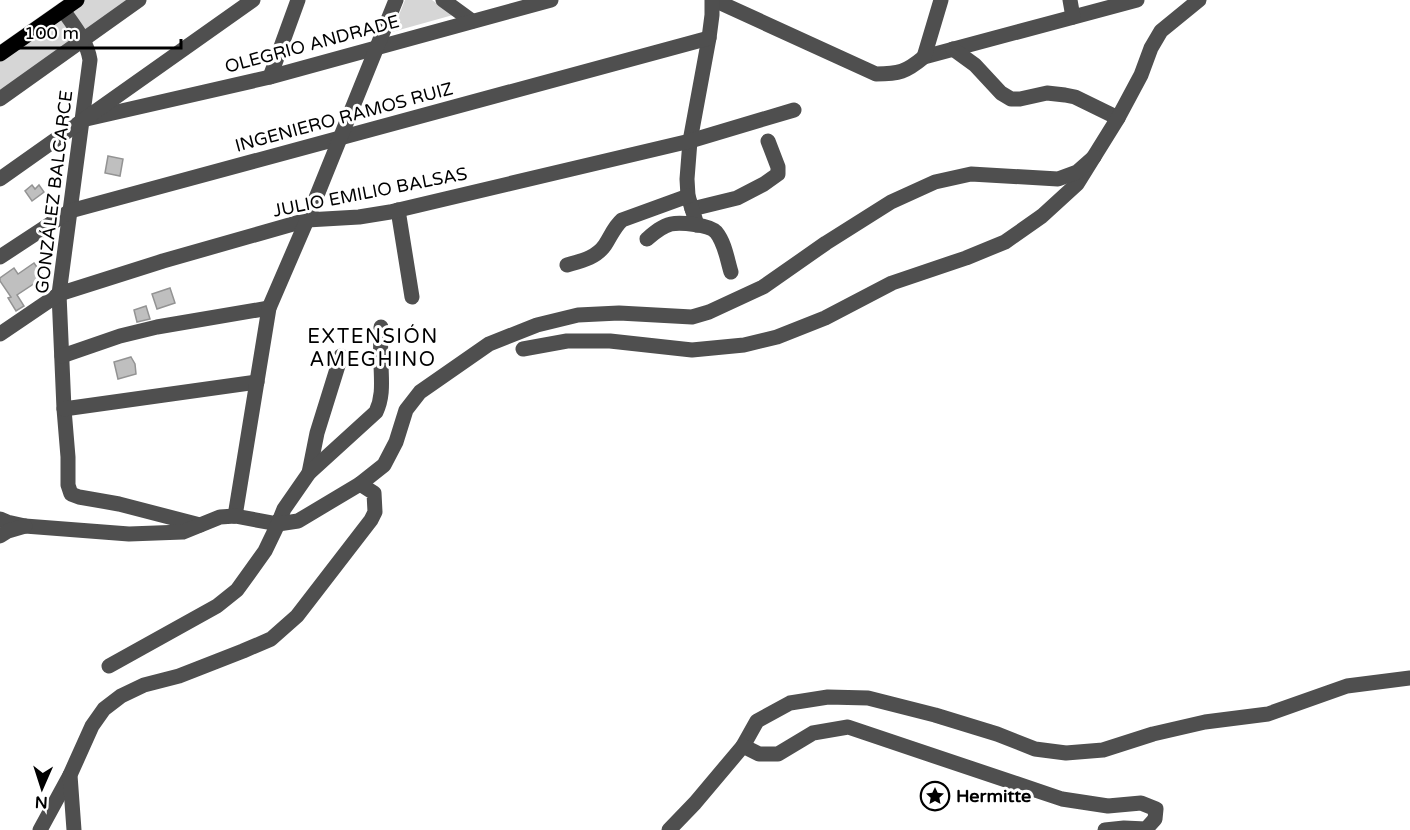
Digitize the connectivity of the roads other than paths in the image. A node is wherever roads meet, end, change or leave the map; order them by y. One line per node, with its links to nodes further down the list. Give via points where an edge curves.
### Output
1 (77, 0): 13 (main road)
2 (139, 0): 17 (street)
3 (253, 0): 26 (street)
4 (298, 0): 22 (street)
5 (396, 0): 18 (street)
6 (443, 0): 15 (street)
7 (551, 0): 15 (street, OLEGRIO ANDRADE)
8 (713, 0): 16 (street); 21 (street, via 876,74 894,74)
9 (941, 0): 21 (street)
10 (1070, 0): 14 (street)
11 (1137, 0): 14 (street)
12 (1199, 0): 25 (street, via 1161,31)
13 (63, 10): 17 (street, GONZÁLEZ BALCARCE); 20 (main road)
14 (1072, 17): 19 (street)
15 (472, 21): 18 (street, OLEGRIO ANDRADE)
16 (709, 38): 27 (street, INGENIERO RAMOS RUIZ); 28 (street)
17 (84, 40): 23 (street); 26 (street, GONZÁLEZ BALCARCE, via 90,60)
18 (377, 48): 22 (street, OLEGRIO ANDRADE); 27 (street)
19 (953, 49): 21 (street); 25 (street, via 1011,99 1047,93 1065,95)
20 (0, 54)
21 (924, 57)
22 (270, 77): 26 (street, OLEGRIO ANDRADE)
23 (0, 99)
24 (794, 110): 28 (street, JULIO EMILIO BALSAS)
25 (1118, 118): 30 (street)
26 (82, 120): 31 (street); 34 (street, GONZÁLEZ BALCARCE)
27 (340, 139): 34 (street, INGENIERO RAMOS RUIZ); 35 (street)
28 (690, 141): 32 (street); 33 (street, JULIO EMILIO BALSAS)
29 (768, 141): 32 (street, via 778,174 736,198)
30 (1094, 157): 46 (street, via 1077,184 1005,242 892,283 825,318 777,337 692,350 610,341 567,341); 52 (street, via 1077,172 1058,179 971,174 935,182 891,202 764,287 709,312 692,317 578,315 489,344 420,392 406,410 384,465)
31 (0, 179)
32 (690, 203): 36 (street); 39 (street, via 621,219 596,255)
33 (398, 210): 35 (street, JULIO EMILIO BALSAS, via 359,218); 42 (street)
34 (70, 211): 38 (street, INGENIERO RAMOS RUIZ); 41 (street, GONZÁLEZ BALCARCE)
35 (307, 220): 41 (street, JULIO EMILIO BALSAS); 43 (street)
36 (697, 225): 37 (street, via 671,224); 40 (street, via 716,232)
37 (647, 239)
38 (0, 257)
39 (567, 265)
40 (731, 272)
41 (59, 294): 45 (street, JULIO EMILIO BALSAS); 47 (street, GONZÁLEZ BALCARCE)
42 (412, 297)
43 (269, 308): 47 (street, via 157,327); 49 (street)
44 (381, 327): 51 (street, via 381,402 376,412)
45 (0, 334)
46 (523, 349)
47 (62, 356): 50 (street, GONZÁLEZ BALCARCE)
48 (341, 356): 51 (street)
49 (256, 382): 50 (street); 53 (street)
50 (64, 409): 56 (street, GONZÁLEZ BALCARCE, via 71,494)
51 (309, 473): 55 (street)
52 (360, 484): 55 (street, via 298,521); 62 (street, via 374,493 375,512 297,616 271,639 121,696 104,709 92,726)
53 (235, 516): 55 (street); 56 (street)
54 (0, 519): 57 (street)
55 (278, 524): 59 (street, via 265,551 237,590 217,606)
56 (200, 525): 57 (street, via 183,532 129,534)
57 (25, 526): 58 (street)
58 (0, 536)
59 (109, 666)
60 (1410, 678): 61 (street, via 1347,686 1268,714 1205,722 1103,750 1066,753 1035,749 935,715 868,698 828,697 790,703 757,721)
61 (743, 746): 65 (street); 66 (street, via 759,754 778,754 813,733 848,727 1062,799 1108,806 1141,803 1156,809 1155,819 1146,829)
62 (70, 775): 63 (street); 64 (street)
63 (40, 830)
64 (74, 830)
65 (669, 830)
66 (1105, 830)

